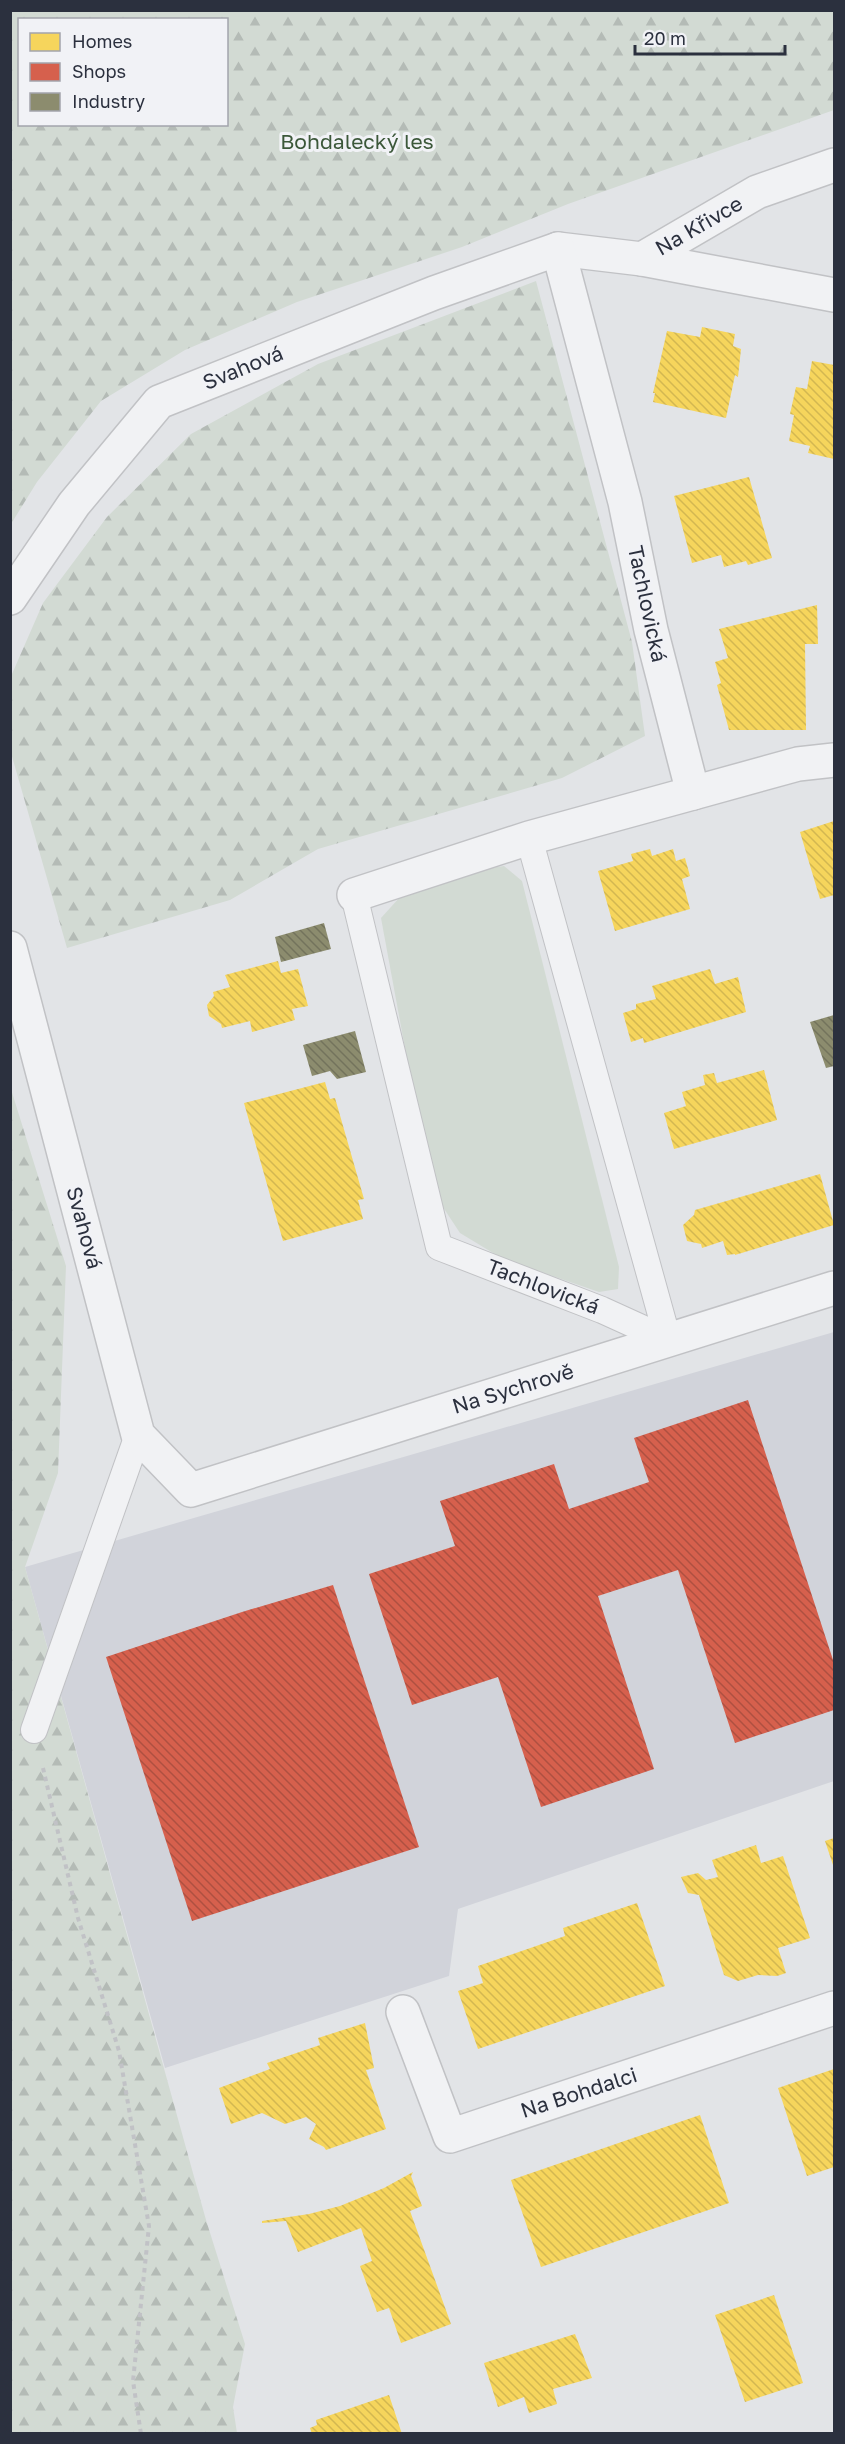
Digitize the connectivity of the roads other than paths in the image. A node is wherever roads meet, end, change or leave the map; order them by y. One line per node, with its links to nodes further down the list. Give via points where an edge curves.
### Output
1 (834, 165): 3 (street, Na Křivce, via 756,192)
2 (558, 249): 3 (street, Na Křivce); 5 (street, Svahová, via 434,292 159,402 74,504); 7 (street, Tachlovická, via 625,502 651,630)
3 (642, 259): 4 (street)
4 (834, 295)
5 (10, 598)
6 (834, 760): 7 (street, via 798,764)
7 (693, 793): 8 (street, Tachlovická)
8 (529, 838): 9 (street, Tachlovická); 12 (lane)
9 (354, 895): 12 (lane, Tachlovická, via 439,1247 602,1310)
10 (10, 948): 13 (street, Svahová)
11 (834, 1288): 12 (street, Na Sychrově)
12 (668, 1341): 14 (street, Na Sychrově)
13 (138, 1435): 14 (street, Svahová); 15 (lane)
14 (191, 1490)
15 (34, 1730)
16 (834, 2008): 17 (street, Na Bohdalci, via 450,2136)
17 (403, 2012)

